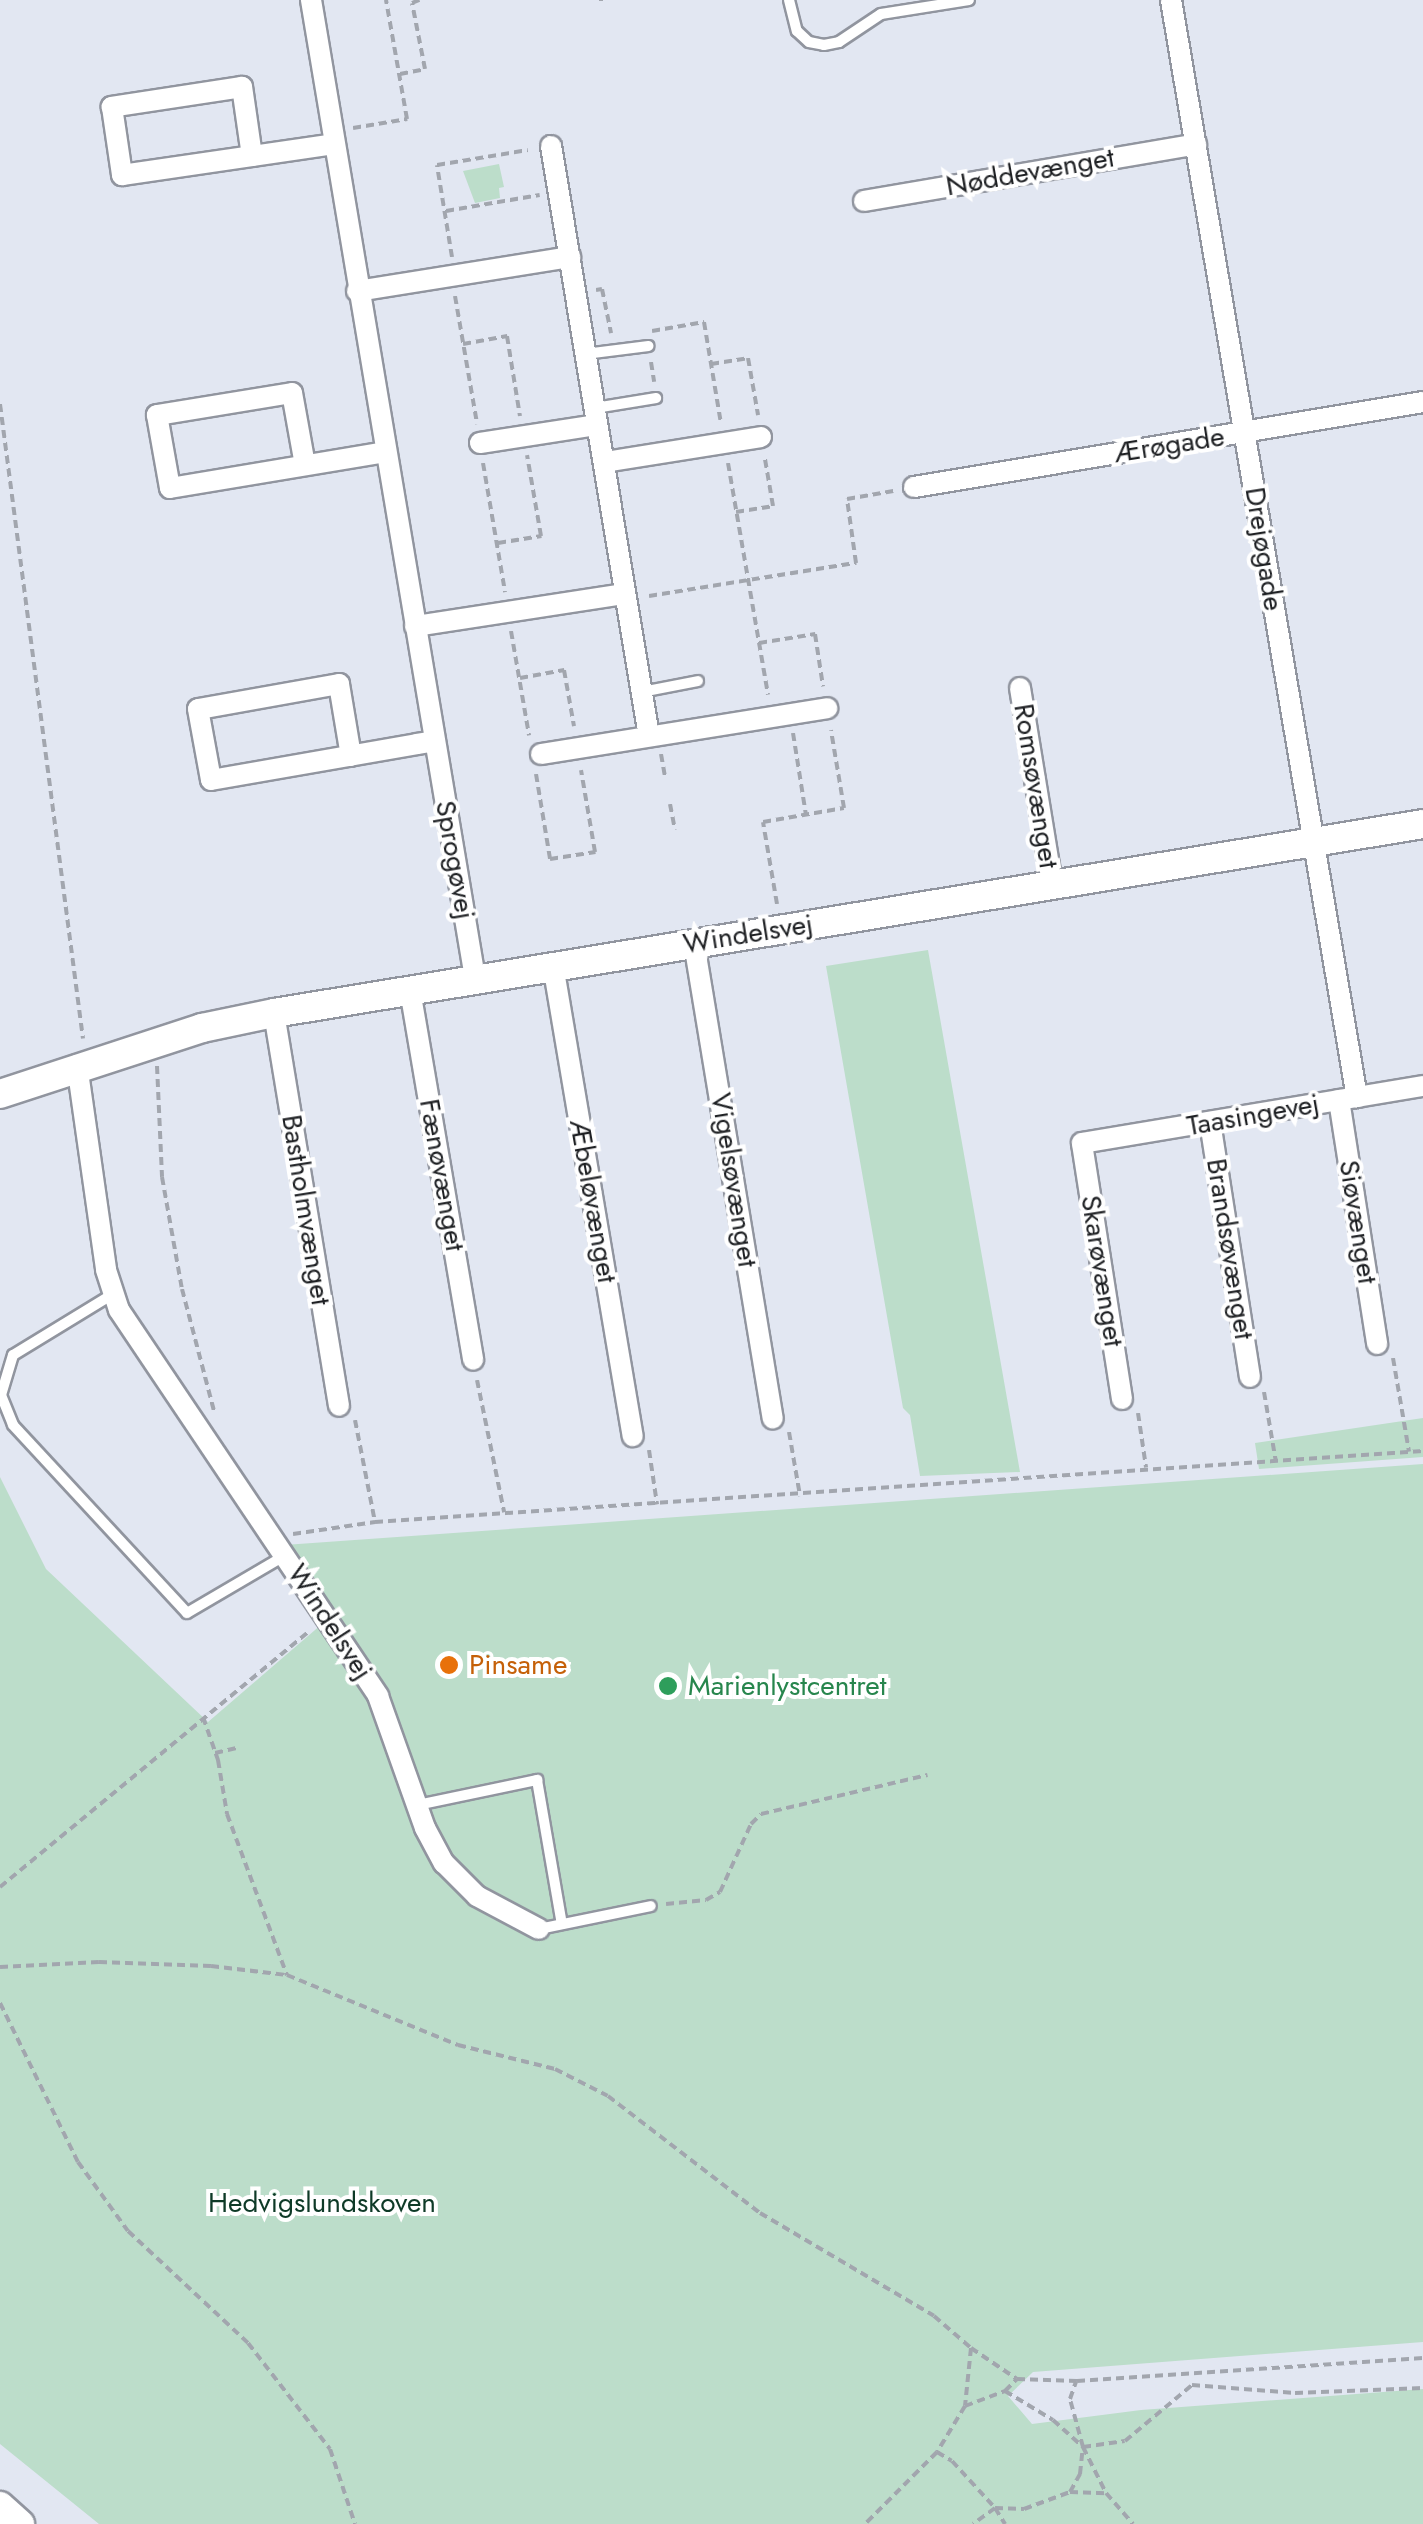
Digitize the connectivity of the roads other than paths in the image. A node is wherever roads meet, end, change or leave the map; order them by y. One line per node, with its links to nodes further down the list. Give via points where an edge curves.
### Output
1 (311, 0): 5 (street, Sprogøvej)
2 (789, 0): 3 (lane, via 797,31 824,46 881,14)
3 (968, 0)
4 (1172, 0): 6 (street, Drejøgade)
5 (334, 144): 8 (street); 11 (street, Sprogøvej)
6 (1196, 144): 9 (street, Nøddevænget); 17 (street, Drejøgade)
7 (552, 146): 10 (street)
8 (252, 156): 8 (street, via 122,175 112,106 242,87)
9 (864, 201)
10 (570, 257): 11 (street); 13 (street)
11 (357, 291): 20 (street, Sprogøvej)
12 (648, 346): 13 (lane)
13 (585, 348): 16 (street)
14 (656, 398): 16 (lane)
15 (1423, 402): 17 (street, Ærøgade)
16 (595, 417): 19 (street); 21 (street)
17 (1245, 432): 23 (street, Ærøgade); 35 (street, Drejøgade)
18 (762, 437): 21 (street)
19 (480, 443)
20 (385, 452): 22 (street); 25 (street, Sprogøvej)
21 (604, 462): 24 (street)
22 (305, 466): 22 (street, via 170,488 157,416 292,392)
23 (914, 487)
24 (625, 594): 25 (street); 28 (street)
25 (415, 626): 31 (street, Sprogøvej)
26 (698, 681): 28 (lane)
27 (1020, 688): 36 (street, Romsøvænget)
28 (642, 692): 30 (street)
29 (827, 708): 30 (street)
30 (649, 736): 33 (street)
31 (435, 741): 32 (street); 39 (street, Sprogøvej)
32 (352, 756): 32 (street, via 210,780 198,709 339,684)
33 (536, 758)
34 (1423, 824): 35 (street, Windelsvej)
35 (1313, 842): 36 (street, Windelsvej); 45 (street, Drejøgade)
36 (1052, 884): 37 (street, Windelsvej)
37 (694, 943): 38 (street, Windelsvej); 54 (street, Vigelsøvænget)
38 (553, 965): 39 (street, Windelsvej); 55 (street, Æbeløvænget)
39 (475, 978): 40 (street, Windelsvej)
40 (410, 990): 41 (street, Windelsvej); 50 (street, Fænøvænget)
41 (274, 1013): 42 (street, Windelsvej); 53 (street, Bastholmvænget)
42 (82, 1064): 44 (street, Windelsvej); 48 (street, Windelsvej)
43 (1423, 1086): 45 (street, Taasingevej)
44 (0, 1094)
45 (1348, 1099): 46 (street, Taasingevej); 49 (street, Siøvænget)
46 (1210, 1122): 47 (street, Taasingevej); 51 (street, Brandsøvænget)
47 (1082, 1143): 52 (street, Skarøvænget)
48 (114, 1293): 56 (street, Windelsvej, via 144,1352); 56 (lane, via 13,1355 1,1394 13,1425 187,1613)
49 (1378, 1344)
50 (473, 1360)
51 (1250, 1377)
52 (1122, 1400)
53 (339, 1406)
54 (773, 1418)
55 (633, 1436)
56 (286, 1555): 57 (street, Windelsvej, via 378,1696)
57 (417, 1805): 59 (lane, via 537,1780); 60 (street, Windelsvej, via 444,1863 477,1896)
58 (651, 1906): 59 (lane)
59 (562, 1924): 60 (lane)
60 (539, 1928)
61 (0, 2506): 62 (street)
62 (20, 2524)

